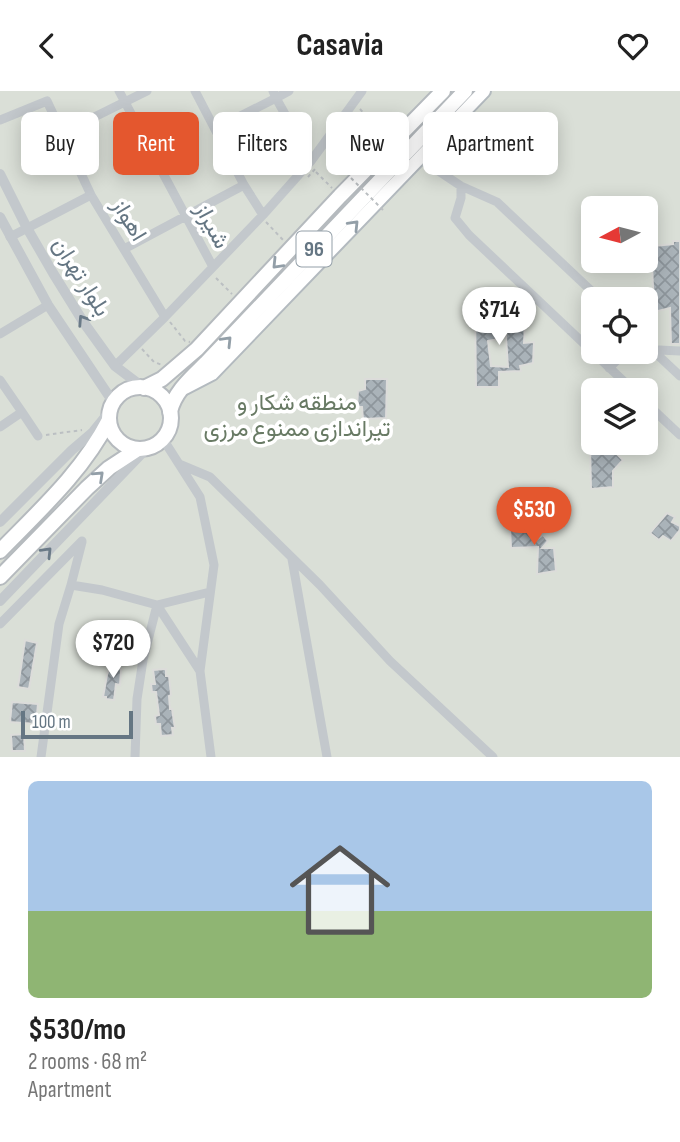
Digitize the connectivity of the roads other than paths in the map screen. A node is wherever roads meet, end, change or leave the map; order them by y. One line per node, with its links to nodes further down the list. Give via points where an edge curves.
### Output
1 (119, 91): 10 (street, شیراز)
2 (147, 91): 10 (street)
3 (195, 91): 15 (street)
4 (289, 91): 9 (street)
5 (362, 91): 17 (street)
6 (443, 91): 44 (main road, 96, one-way to 44, via 200,346 162,379)
7 (466, 91): 45 (main road, 96, one-way to 7)
8 (484, 91): 16 (main road)
9 (275, 94): 12 (street); 17 (street)
10 (125, 102): 13 (street); 24 (street, شیراز)
11 (52, 112): 14 (street, اهواز, via 47,101)
12 (244, 112)
13 (99, 115)
14 (0, 120)
15 (213, 125)
16 (419, 159): 22 (street); 45 (main road, one-way to 16, via 212,374)
17 (313, 166): 26 (street)
18 (0, 174): 27 (street, بلوار تهران)
19 (82, 175): 23 (street, اهواز)
20 (239, 175): 21 (street)
21 (244, 185): 24 (street); 26 (street)
22 (461, 186): 31 (street, via 497,202); 40 (street, via 455,218)
23 (91, 195): 27 (street); 29 (street, اهواز)
24 (185, 215): 29 (street); 30 (street, شیراز)
25 (0, 217): 28 (street, بلوار تهران)
26 (264, 218): 30 (street)
27 (27, 228): 28 (street); 39 (street, بلوار تهران, one-way to 27)
28 (10, 237): 32 (street, بلوار تهران)
29 (124, 249): 33 (street, اهواز)
30 (213, 271): 33 (street)
31 (587, 287)
32 (48, 306): 34 (street); 46 (street, بلوار تهران)
33 (167, 319): 39 (street)
34 (0, 334)
35 (658, 350): 36 (street)
36 (680, 351)
37 (658, 356): 41 (street)
38 (613, 364): 40 (street)
39 (115, 366): 44 (street, بلوار تهران)
40 (609, 368): 42 (street)
41 (680, 376)
42 (619, 378)
43 (0, 380): 47 (street)
44 (144, 388): 46 (main road, 96, via 119,395); 48 (main road, via 161,396)
45 (181, 390): 48 (main road, 96)
46 (111, 411): 54 (main road, via 115,437 129,447); 56 (street); 57 (main road, via 89,456)
47 (22, 412): 50 (street); 52 (street)
48 (170, 412): 53 (main road, 96)
49 (658, 414): 51 (street)
50 (0, 428)
51 (680, 435)
52 (38, 436)
53 (163, 439): 54 (main road); 55 (street)
54 (143, 449): 59 (main road, one-way to 54, via 108,468); 62 (street, one-way to 54)
55 (179, 464): 58 (street, via 210,477); 61 (street, via 200,497 214,565)
56 (0, 522)
57 (0, 551)
58 (292, 558): 69 (street); 70 (street, via 390,661)
59 (0, 577)
60 (71, 585): 63 (street); 64 (street, via 82,541); 66 (street, via 59,624)
61 (210, 592): 63 (street); 65 (street)
62 (0, 601)
63 (157, 605): 65 (street); 67 (street, via 137,699)
64 (0, 624)
65 (200, 671): 68 (street)
66 (41, 757)
67 (135, 757)
68 (211, 757)
69 (327, 757)
70 (493, 757)

